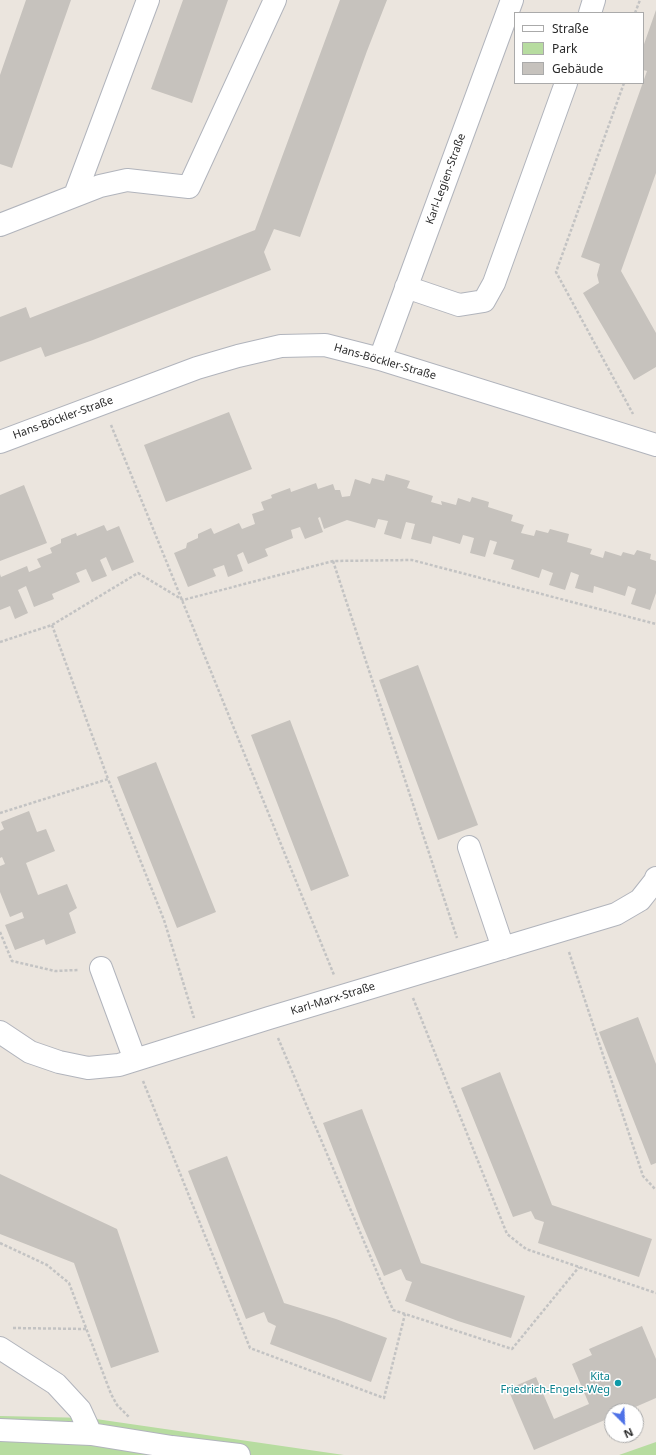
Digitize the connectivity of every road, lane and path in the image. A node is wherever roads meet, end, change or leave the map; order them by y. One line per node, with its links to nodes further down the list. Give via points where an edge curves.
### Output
1 (148, 0): 10 (street)
2 (275, 0): 10 (street, via 189,187 127,180 100,186)
3 (512, 0): 12 (street, Karl-Legien-Straße)
4 (594, 0): 6 (street)
5 (640, 0): 7 (path)
6 (590, 12)
7 (635, 12)
8 (566, 84): 12 (street, via 494,283 484,300 459,305)
9 (624, 84): 16 (path, via 556,272)
10 (75, 196): 11 (street)
11 (0, 225)
12 (406, 287): 13 (street, Karl-Legien-Straße)
13 (380, 359): 14 (street, Hans-Böckler-Straße, via 325,345 281,346 204,366); 16 (street, Hans-Böckler-Straße)
14 (102, 404): 15 (street, Hans-Böckler-Straße); 18 (path)
15 (0, 442)
16 (652, 444)
17 (333, 561): 18 (path); 19 (path, via 412,560); 29 (path)
18 (183, 600): 20 (path, via 138,573); 32 (path)
19 (656, 624)
20 (52, 625): 21 (path); 22 (path)
21 (0, 642)
22 (108, 780): 23 (path); 35 (path, via 164,920)
23 (0, 813)
24 (469, 847): 28 (street)
25 (656, 880): 26 (street, Karl-Marx-Straße, via 640,900 616,914)
26 (562, 930): 28 (street, Karl-Marx-Straße); 37 (path, via 644,1176)
27 (0, 932): 30 (path, via 12,961 55,971)
28 (503, 948): 29 (street, Karl-Marx-Straße)
29 (464, 960): 31 (street, Karl-Marx-Straße)
30 (101, 968): 36 (street)
31 (405, 977): 32 (street, Karl-Marx-Straße); 39 (path, via 507,1234 526,1250)
32 (343, 996): 33 (street, Karl-Marx-Straße)
33 (269, 1018): 35 (street, Karl-Marx-Straße); 41 (path, via 392,1310)
34 (0, 1032): 36 (street, Karl-Marx-Straße, via 30,1052 59,1062 88,1068 119,1065)
35 (200, 1039): 36 (street, Karl-Marx-Straße)
36 (135, 1060): 41 (path, via 250,1348 384,1398)
37 (656, 1190)
38 (0, 1243): 42 (path, via 47,1265 69,1283)
39 (579, 1267): 40 (path); 41 (path, via 512,1349)
40 (656, 1293)
41 (405, 1314)
42 (87, 1329): 43 (path); 44 (path, via 111,1394 117,1405)
43 (4, 1338): 46 (street, via 56,1384 80,1410)
44 (134, 1420)
45 (0, 1430): 46 (street)
46 (91, 1434): 47 (street)
47 (239, 1455)

